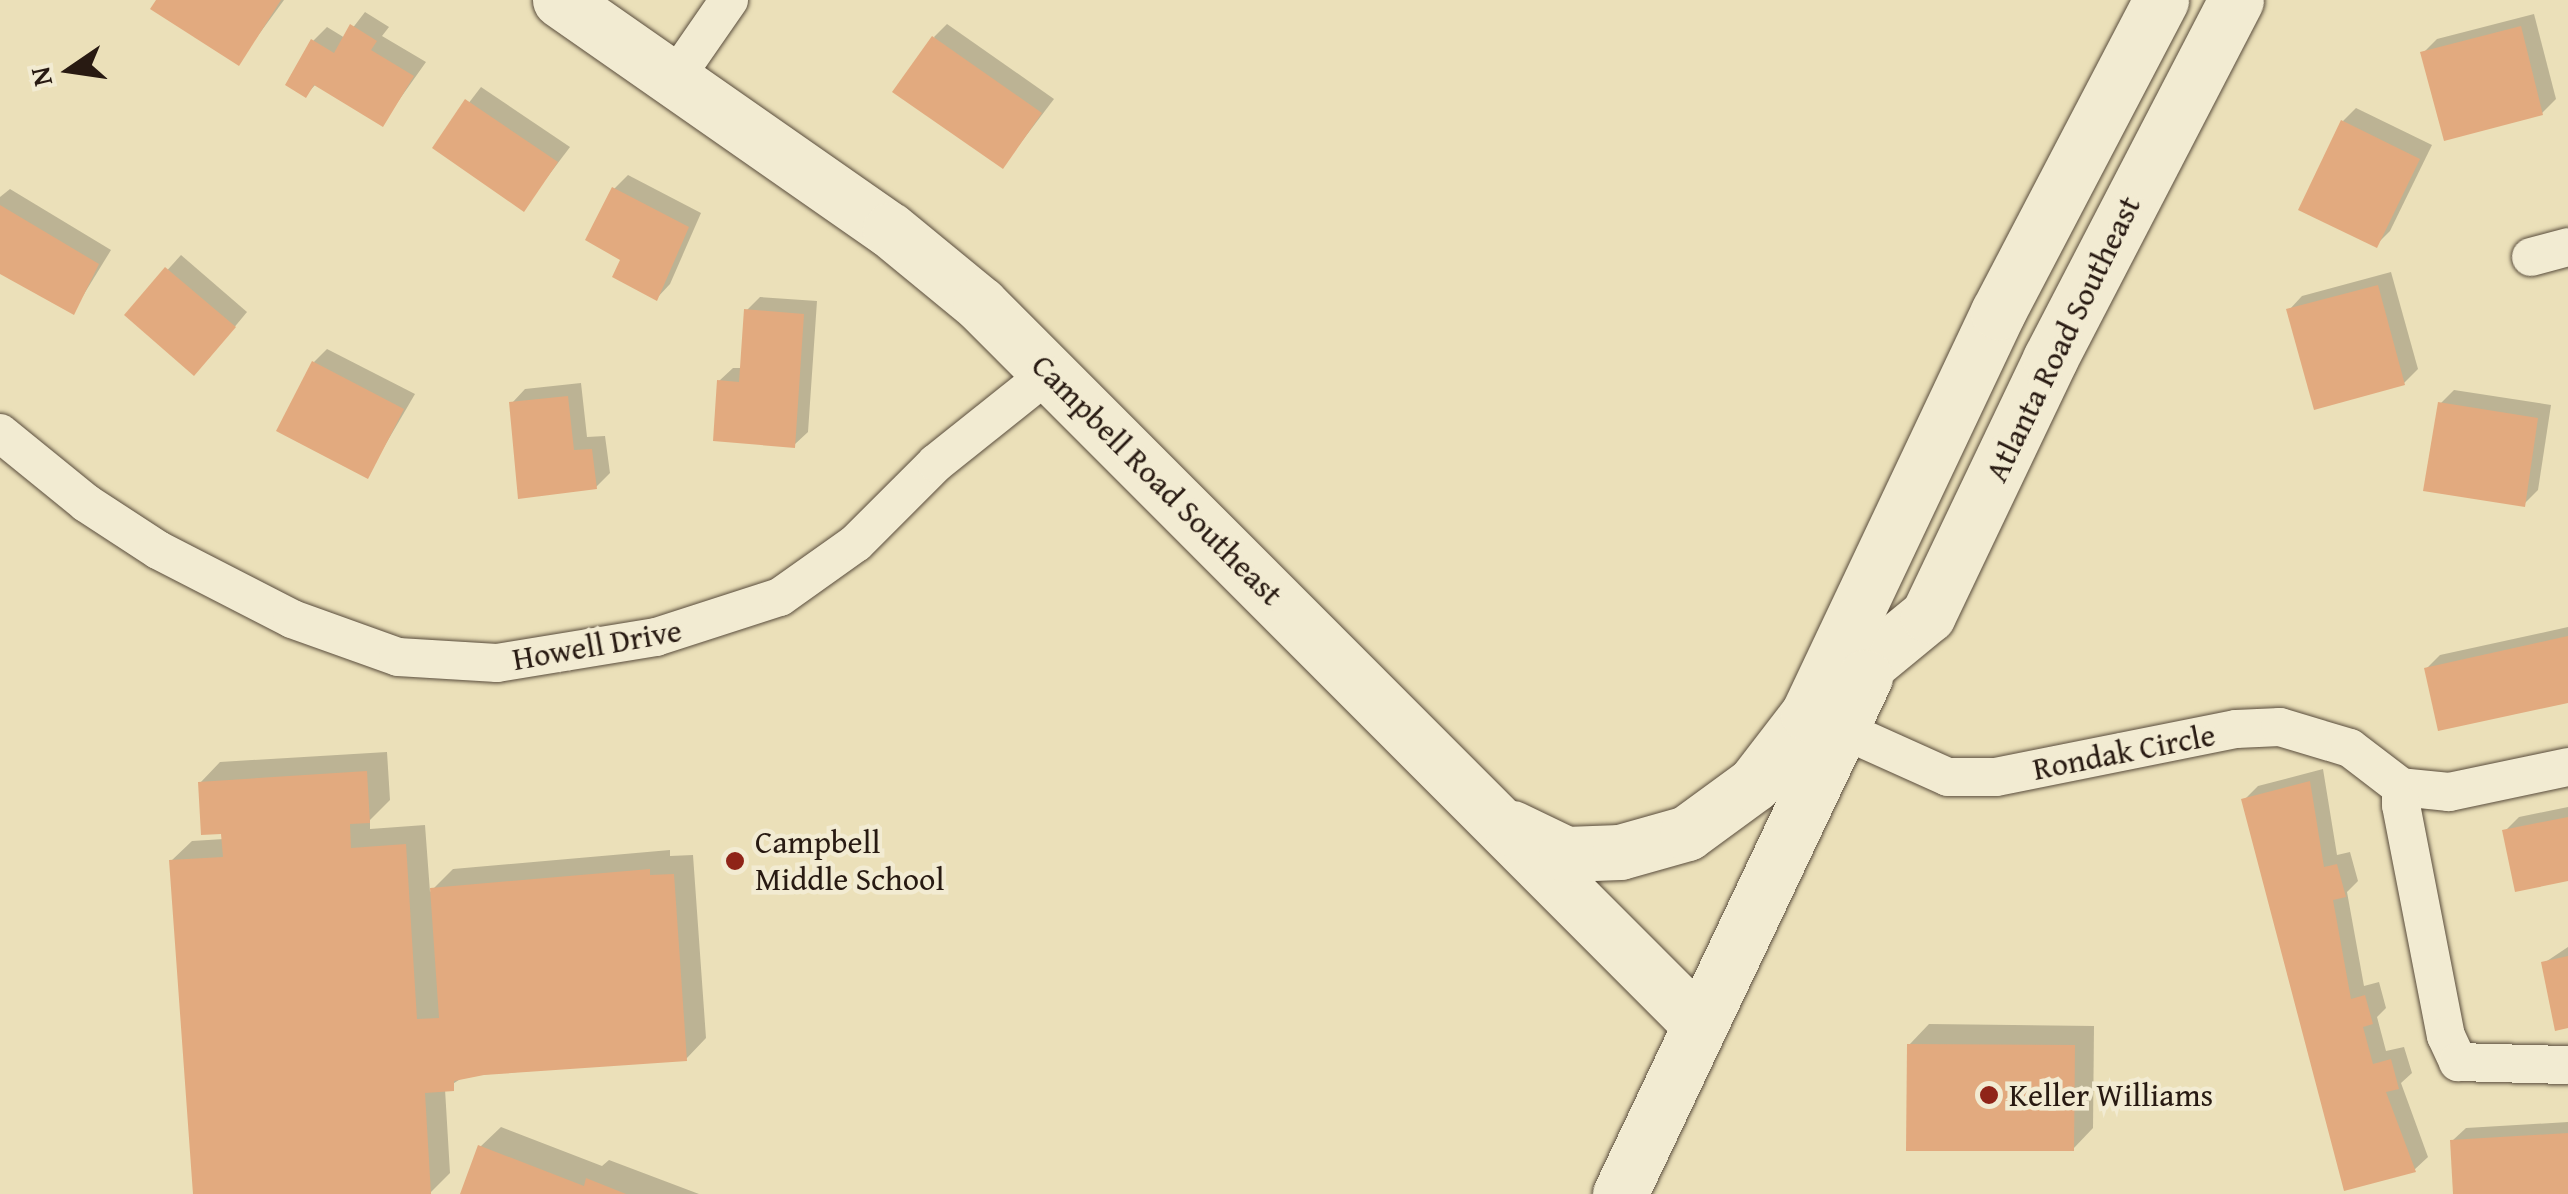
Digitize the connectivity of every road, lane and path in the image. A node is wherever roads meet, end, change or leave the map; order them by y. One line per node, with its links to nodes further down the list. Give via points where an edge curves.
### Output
1 (560, 0): 5 (main road, Campbell Road Southeast)
2 (728, 0): 5 (street)
3 (2161, 0): 10 (main road, Atlanta Road Southeast, via 2006,295)
4 (2236, 0): 11 (main road, Atlanta Road Southeast, via 2050,359 1928,615)
5 (675, 78): 8 (main road, Campbell Road Southeast, via 890,230)
6 (2568, 247): 7 (street)
7 (2532, 257)
8 (1050, 372): 9 (street, Howell Drive, via 936,463 856,543 784,595 656,638 497,663 398,656 292,620 130,531); 15 (main road, Campbell Road Southeast)
9 (0, 433)
10 (1872, 576): 11 (main road, Atlanta Road Southeast); 15 (main road, via 1808,714 1754,784 1687,833 1620,852 1566,854)
11 (1872, 662): 12 (main road, Atlanta Road Southeast)
12 (1841, 729): 14 (street, Rondak Circle, via 1948,776 1996,777 2280,727 2350,748); 16 (main road, Atlanta Road Southeast)
13 (2568, 767): 14 (street, via 2449,792)
14 (2402, 787): 17 (street, via 2450,1049 2470,1065)
15 (1494, 819): 16 (main road, Campbell Road Southeast)
16 (1700, 1025): 18 (main road, Atlanta Road Southeast)
17 (2568, 1065)
18 (1620, 1194)

